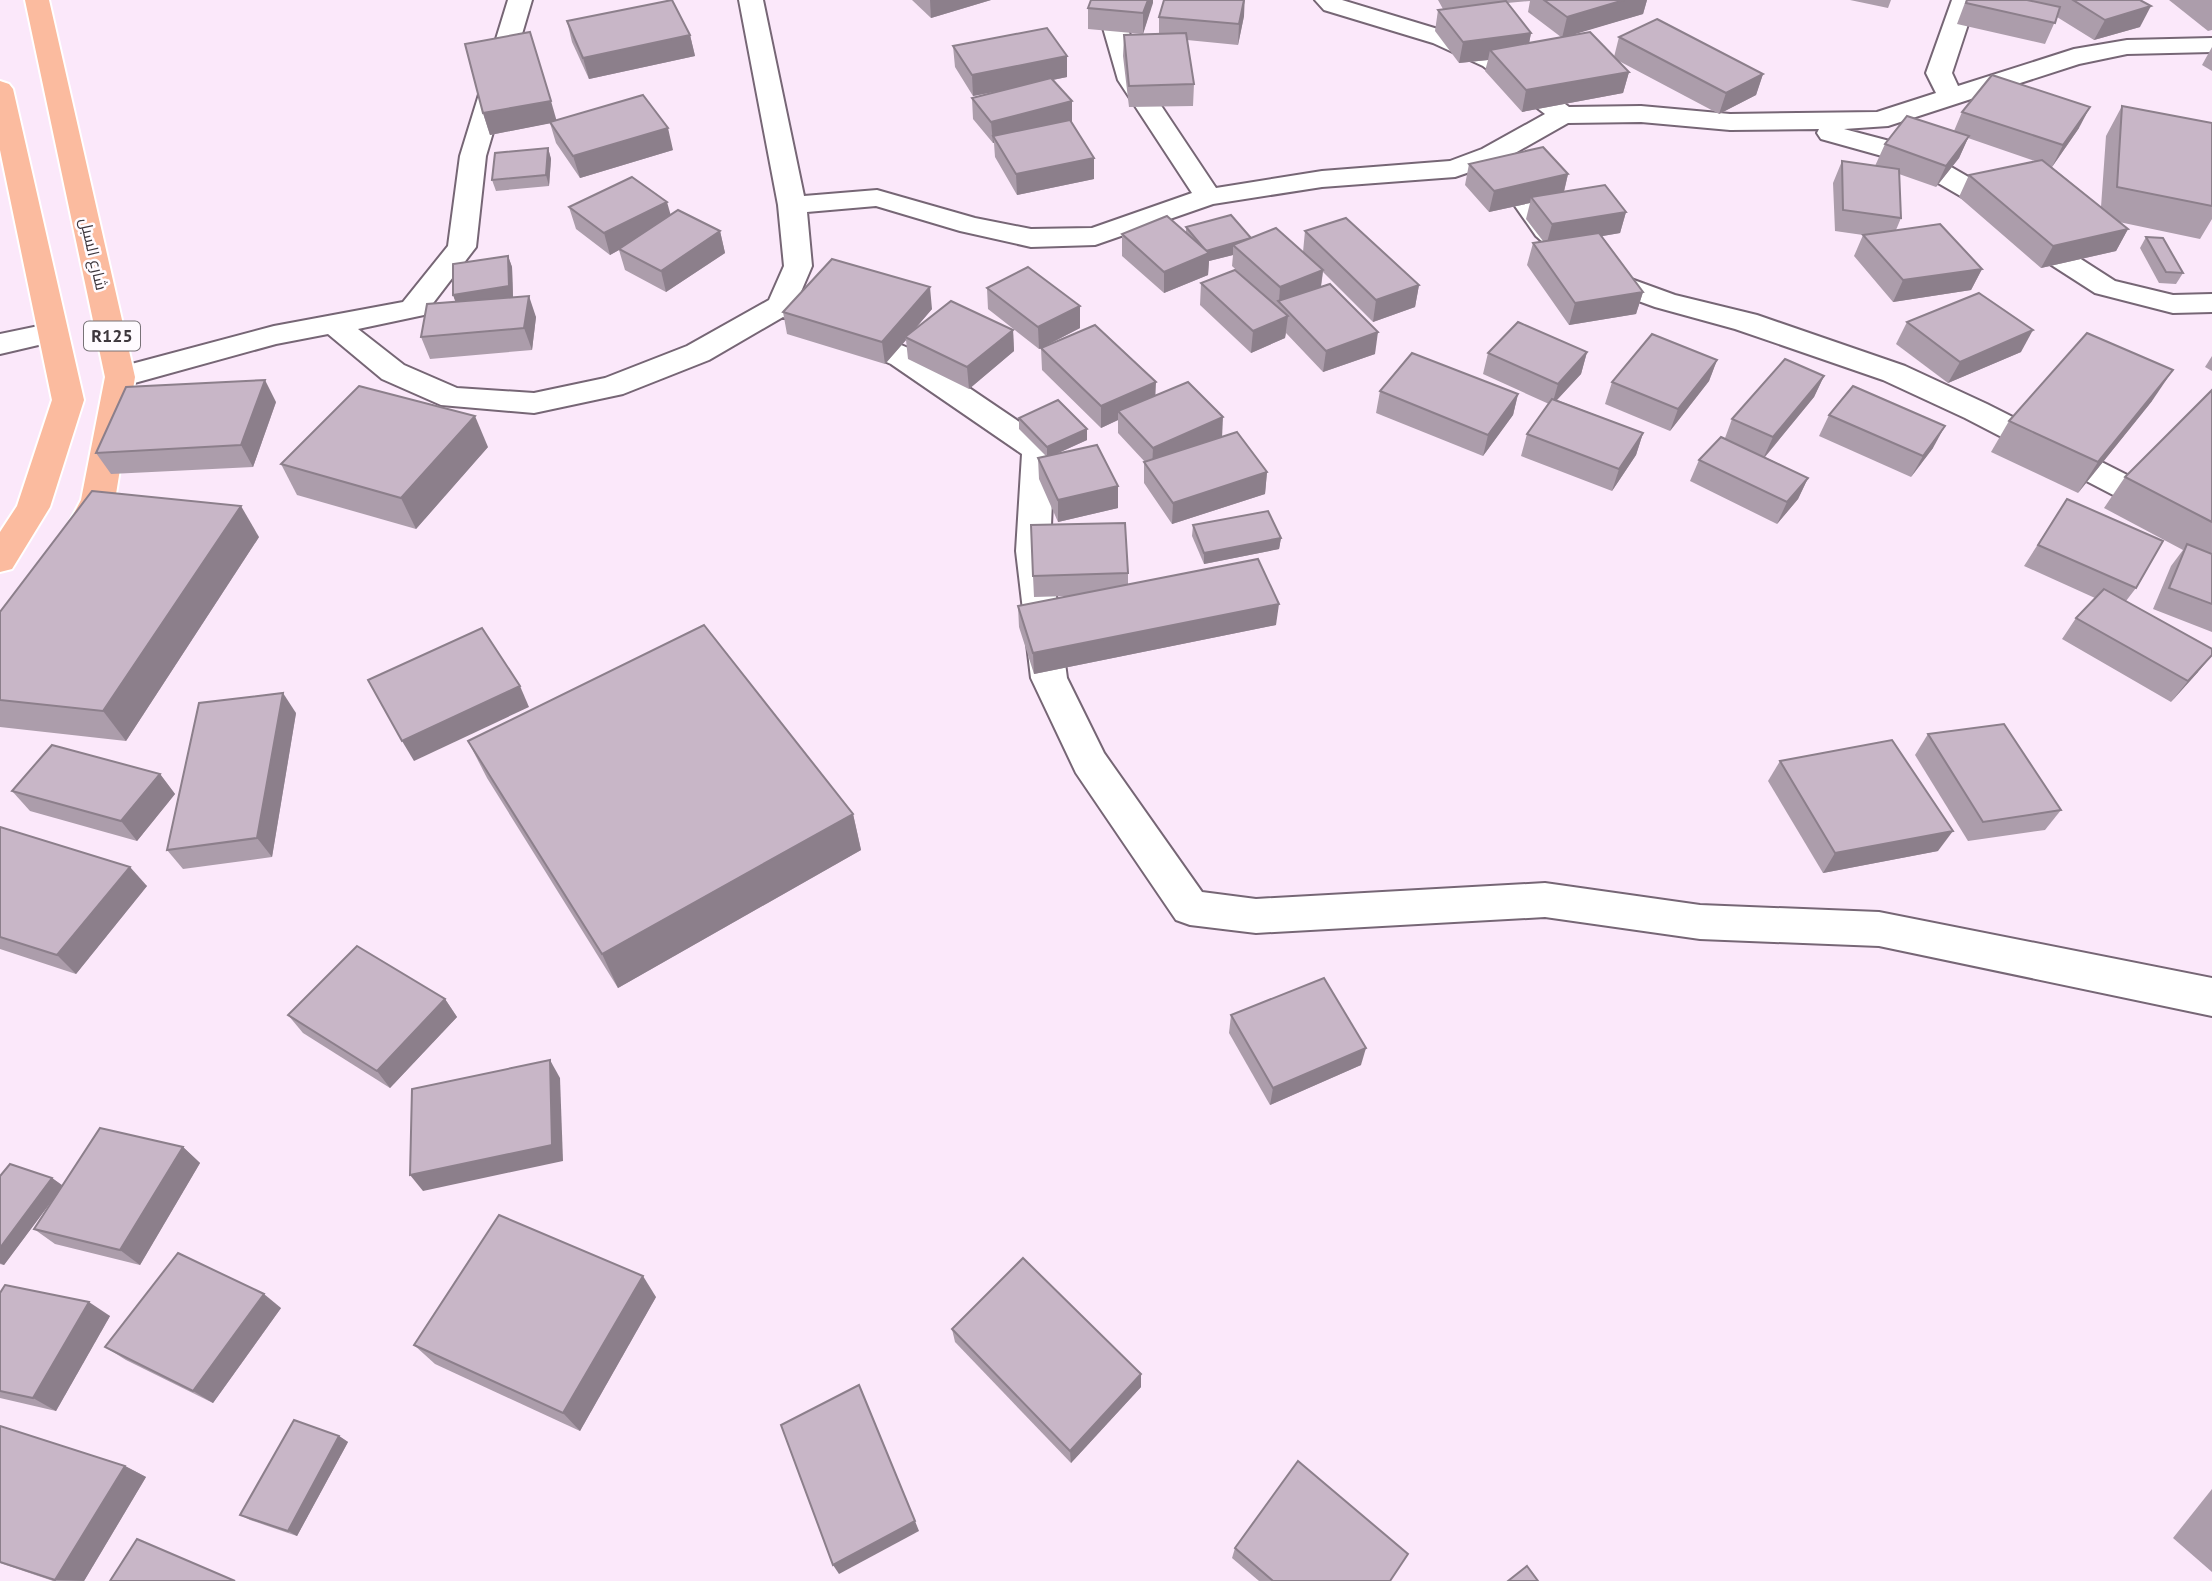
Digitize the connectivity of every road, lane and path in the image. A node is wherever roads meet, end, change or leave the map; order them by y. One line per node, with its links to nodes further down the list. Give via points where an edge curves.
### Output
1 (37, 0): 20 (main road, شارع السبل / R125)
2 (520, 0): 17 (street, via 473,156 462,247 413,309)
3 (751, 0): 14 (street)
4 (1107, 0): 13 (street, via 1131,80)
5 (1327, 0): 10 (street, via 1442,38 1492,61)
6 (1964, 0): 9 (street, via 1939,73)
7 (2212, 45): 9 (street, via 2127,47)
8 (0, 89): 18 (main road, R125)
9 (1951, 97): 11 (street, via 1879,120)
10 (1563, 115): 11 (street); 12 (street)
11 (1789, 122): 15 (street, via 1910,155 1974,192 2049,251 2105,287 2173,304)
12 (1492, 155): 13 (street, via 1455,169 1322,179); 21 (street, via 1546,230 1600,276 1894,373)
13 (1208, 197): 14 (street, via 1095,236 1031,238 877,198)
14 (792, 205): 16 (street, via 799,266)
15 (2212, 303)
16 (781, 304): 17 (street, via 698,353 612,387 534,403 452,398 393,372); 24 (street, via 902,357 1038,450 1034,551 1049,678 1089,762 1190,908 1256,916 1545,900 1700,922 1879,929)
17 (335, 325): 20 (street, via 263,337)
18 (53, 332): 19 (street); 22 (main road, R125, via 68,400 33,507)
19 (0, 344)
20 (120, 377): 23 (main road, شارع السبل / R125, via 98,500)
21 (2212, 532)
22 (0, 560)
23 (67, 561)
24 (2212, 997)

